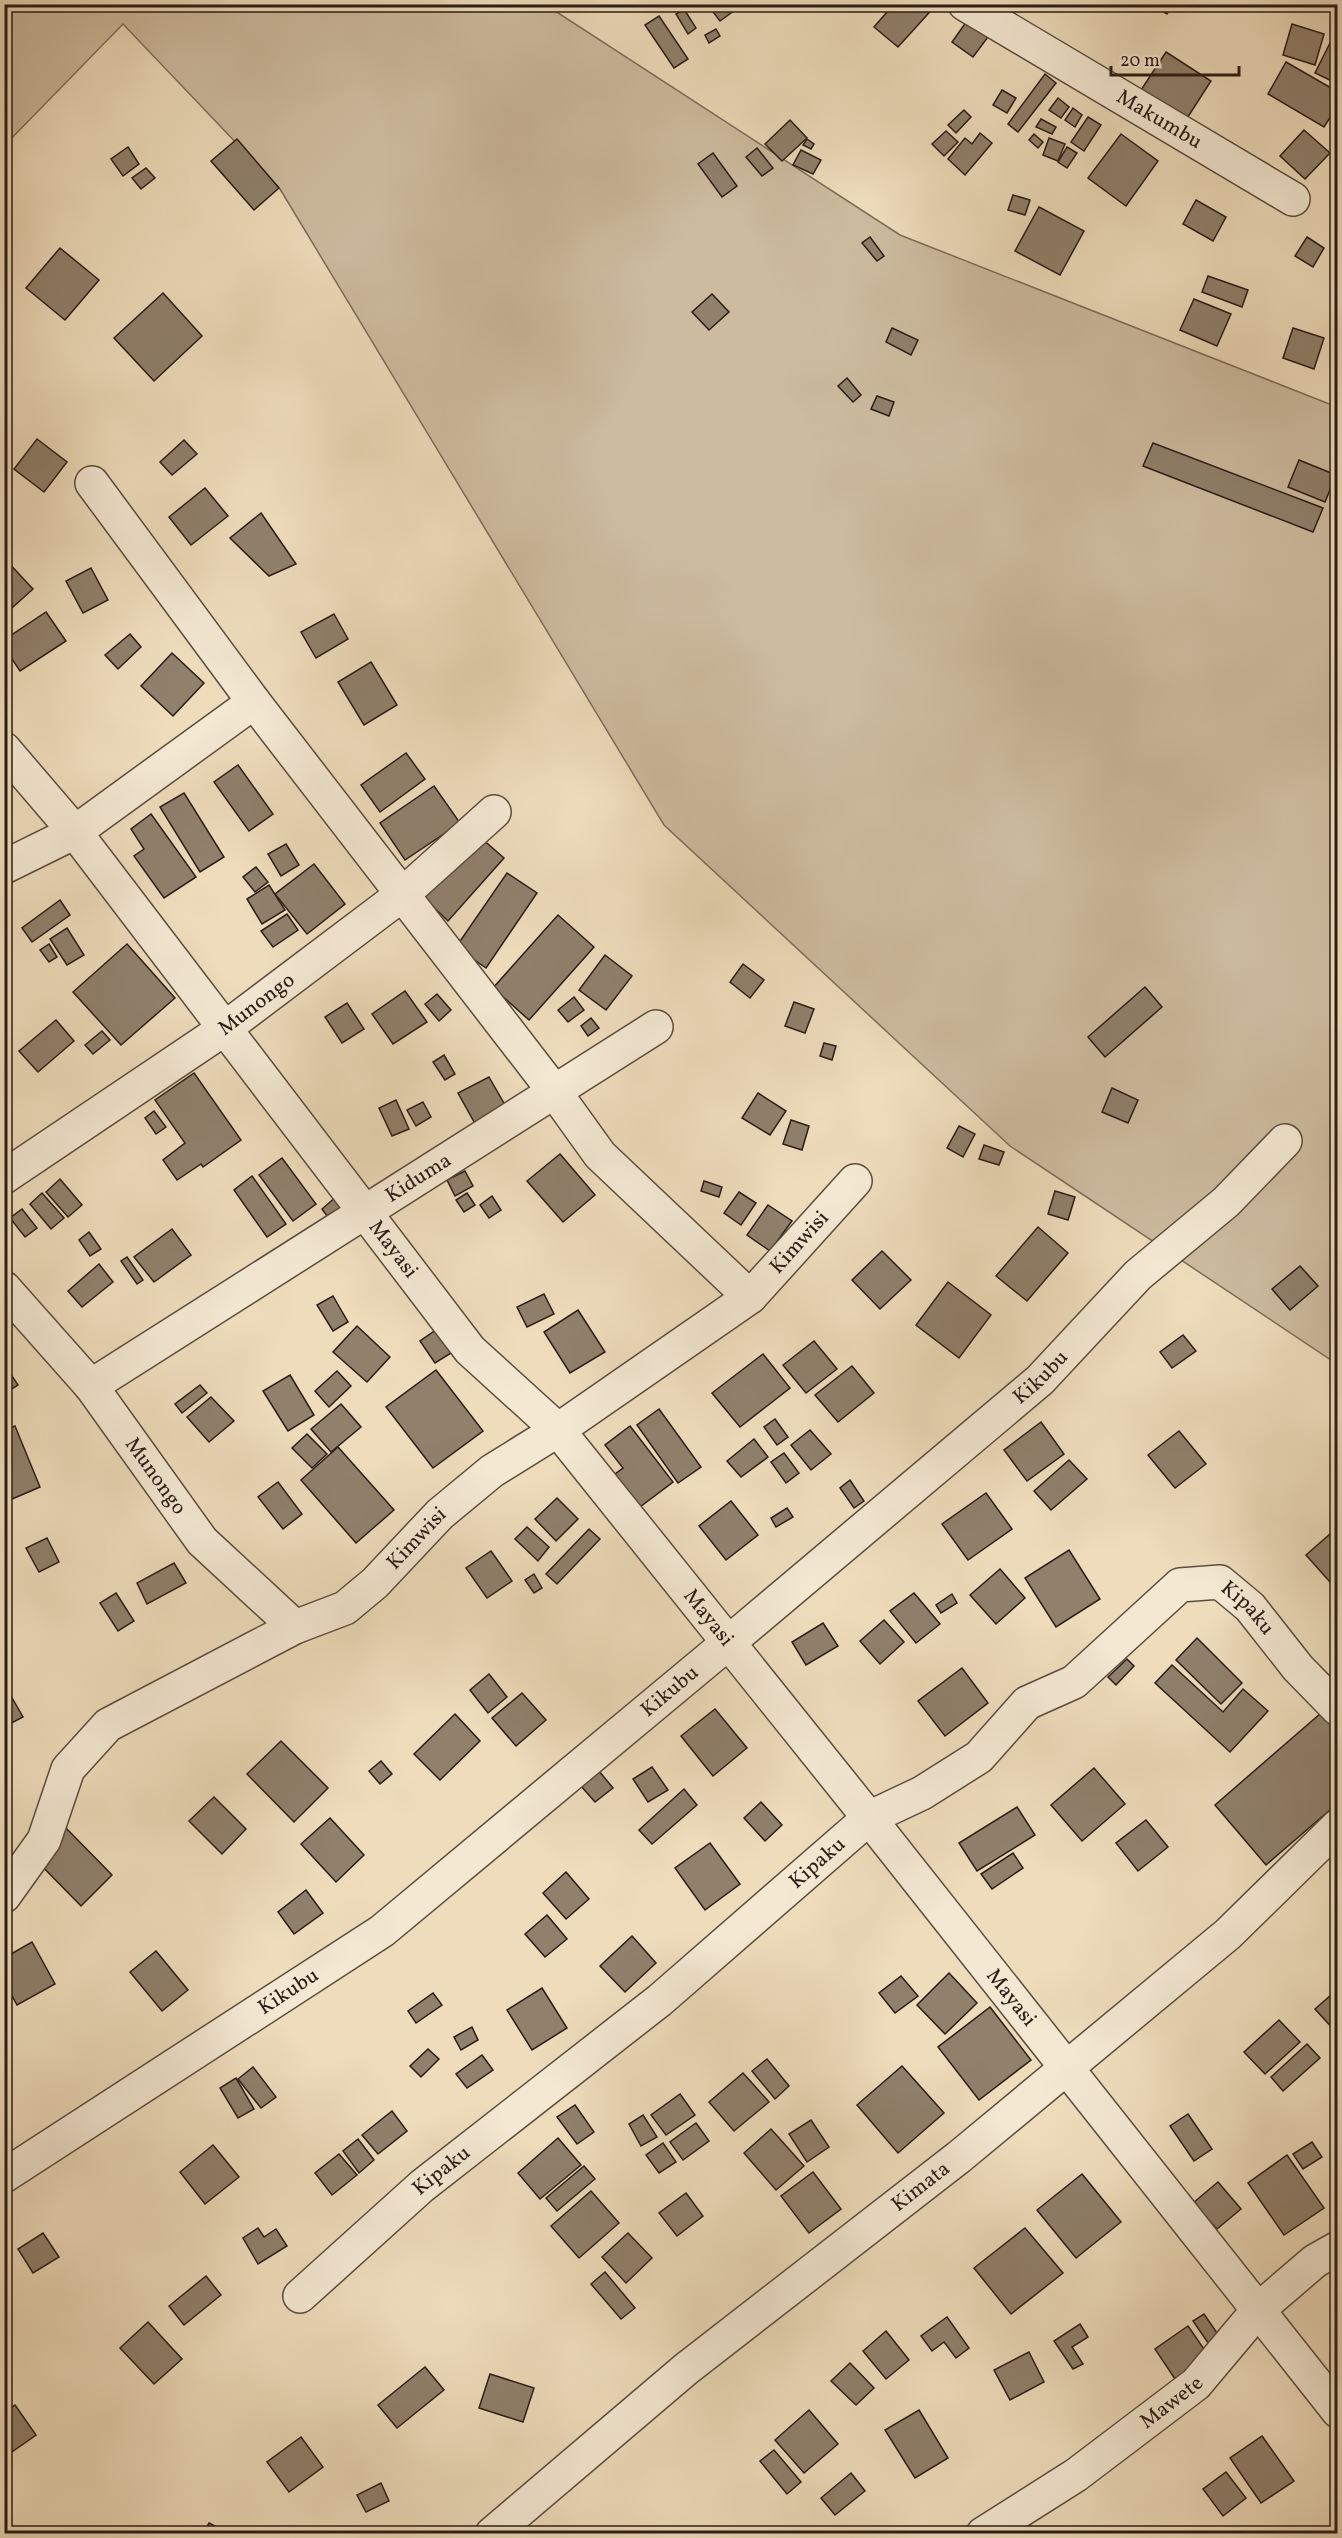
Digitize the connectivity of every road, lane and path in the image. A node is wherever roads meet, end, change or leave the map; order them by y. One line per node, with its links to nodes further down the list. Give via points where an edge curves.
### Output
1 (965, 4): 2 (street, Makumbu)
2 (1293, 199)
3 (92, 483): 4 (street)
4 (254, 702): 7 (street); 9 (street)
5 (4, 750): 7 (street, Mayasi)
6 (494, 812): 9 (street, Munongo)
7 (75, 832): 8 (street); 11 (street, Mayasi)
8 (4, 867)
9 (403, 894): 11 (street, Munongo); 12 (street)
10 (656, 1026): 12 (street, Kiduma)
11 (224, 1029): 14 (street, Munongo); 16 (street, Mayasi)
12 (554, 1091): 16 (street, Kiduma); 18 (street, via 600,1155)
13 (1284, 1142): 22 (street, Kikubu, via 1226,1202 1138,1275 1040,1380)
14 (4, 1177)
15 (855, 1181): 18 (street, Kimwisi)
16 (364, 1212): 19 (street, Kiduma); 20 (street, Mayasi, via 470,1350)
17 (4, 1288): 19 (street, Munongo)
18 (750, 1297): 20 (street, Kimwisi)
19 (91, 1386): 21 (street, Munongo, via 202,1541)
20 (558, 1430): 21 (street, Kimwisi, via 492,1471 440,1515 375,1583 345,1608); 22 (street, Mayasi)
21 (295, 1627): 26 (street, Kimwisi, via 108,1725 68,1769 44,1840)
22 (728, 1643): 24 (street, Mayasi); 28 (street, Kikubu, via 382,1931)
23 (1338, 1709): 24 (street, Kipaku, via 1298,1668 1250,1607 1220,1582 1180,1585 1074,1682 1027,1702 979,1757 922,1793)
24 (869, 1818): 27 (street, Mayasi); 30 (street, Kipaku, via 660,2000 422,2186)
25 (1338, 1826): 27 (street, Kimata, via 1228,1934)
26 (4, 1896)
27 (1067, 2067): 31 (street, Mayasi); 33 (street, Kimata, via 959,2157 686,2369)
28 (4, 2176)
29 (1338, 2248): 31 (street, Mawete, via 1316,2261)
30 (300, 2296)
31 (1259, 2309): 32 (street, Mayasi); 34 (street, Mawete, via 1196,2384 1076,2475)
32 (1338, 2411)
33 (492, 2534)
34 (983, 2534)

